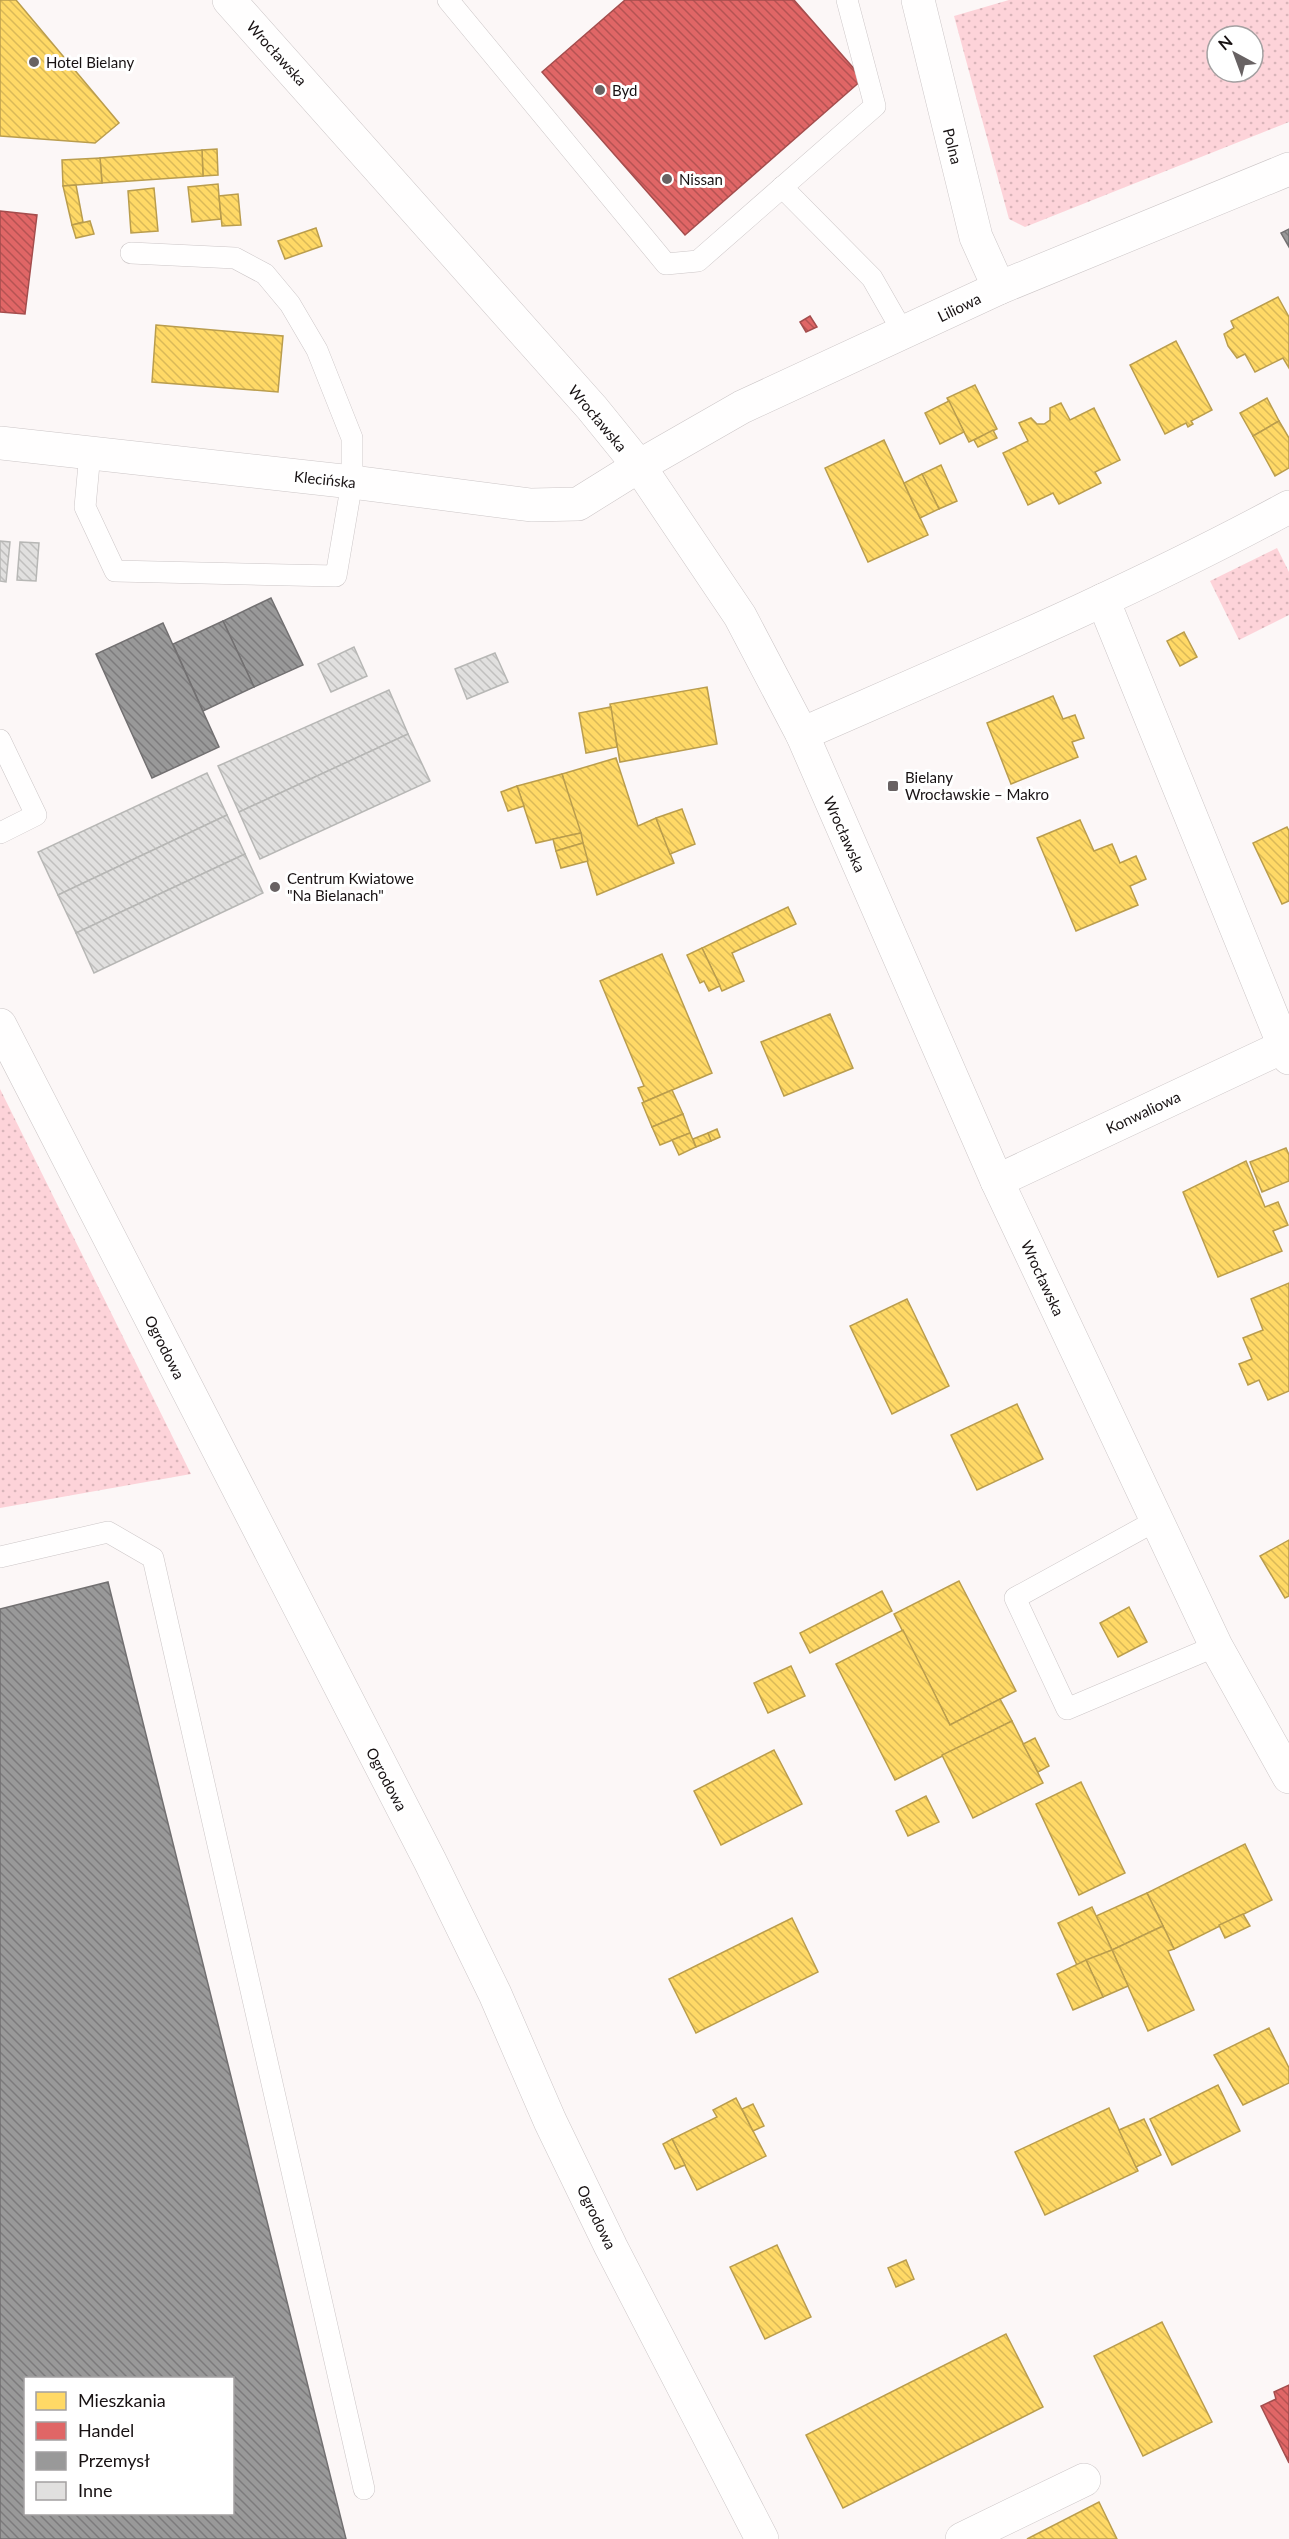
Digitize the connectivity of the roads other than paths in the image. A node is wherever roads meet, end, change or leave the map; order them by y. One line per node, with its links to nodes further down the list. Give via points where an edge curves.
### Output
1 (229, 0): 12 (street, Wrocławska, via 592,408)
2 (448, 0): 6 (lane, via 666,264 698,261)
3 (847, 0): 6 (lane, via 875,106)
4 (918, 0): 8 (street, Polna, via 976,237)
5 (1289, 169): 8 (street, Liliowa)
6 (782, 187): 9 (lane, via 872,279)
7 (131, 253): 13 (lane, via 235,258 265,274 290,304 317,350 351,438)
8 (999, 288): 9 (street, Liliowa)
9 (903, 334): 12 (street, Liliowa, via 742,407)
10 (0, 443): 11 (street, Klecińska)
11 (90, 453): 13 (street, Klecińska); 13 (lane, via 85,507 115,571 336,576)
12 (639, 466): 13 (street, Klecińska, via 578,504 531,505); 16 (street, Wrocławska, via 740,616)
13 (352, 482)
14 (1289, 507): 15 (street)
15 (1103, 600): 16 (street); 20 (street)
16 (802, 734): 21 (street, Wrocławska)
17 (0, 740): 18 (lane, via 36,815)
18 (0, 833)
19 (0, 1025): 28 (street, Ogrodowa, via 430,1861 611,2247)
20 (1287, 1050): 21 (street, Konwaliowa)
21 (997, 1181): 22 (street, Wrocławska)
22 (1157, 1521): 24 (street, Wrocławska); 24 (lane, via 1014,1598 1066,1708)
23 (0, 1557): 27 (lane, via 108,1532 153,1558)
24 (1216, 1646): 25 (street, Wrocławska)
25 (1289, 1778)
26 (1084, 2480): 29 (street)
27 (364, 2488)
28 (762, 2539)
29 (962, 2539)

